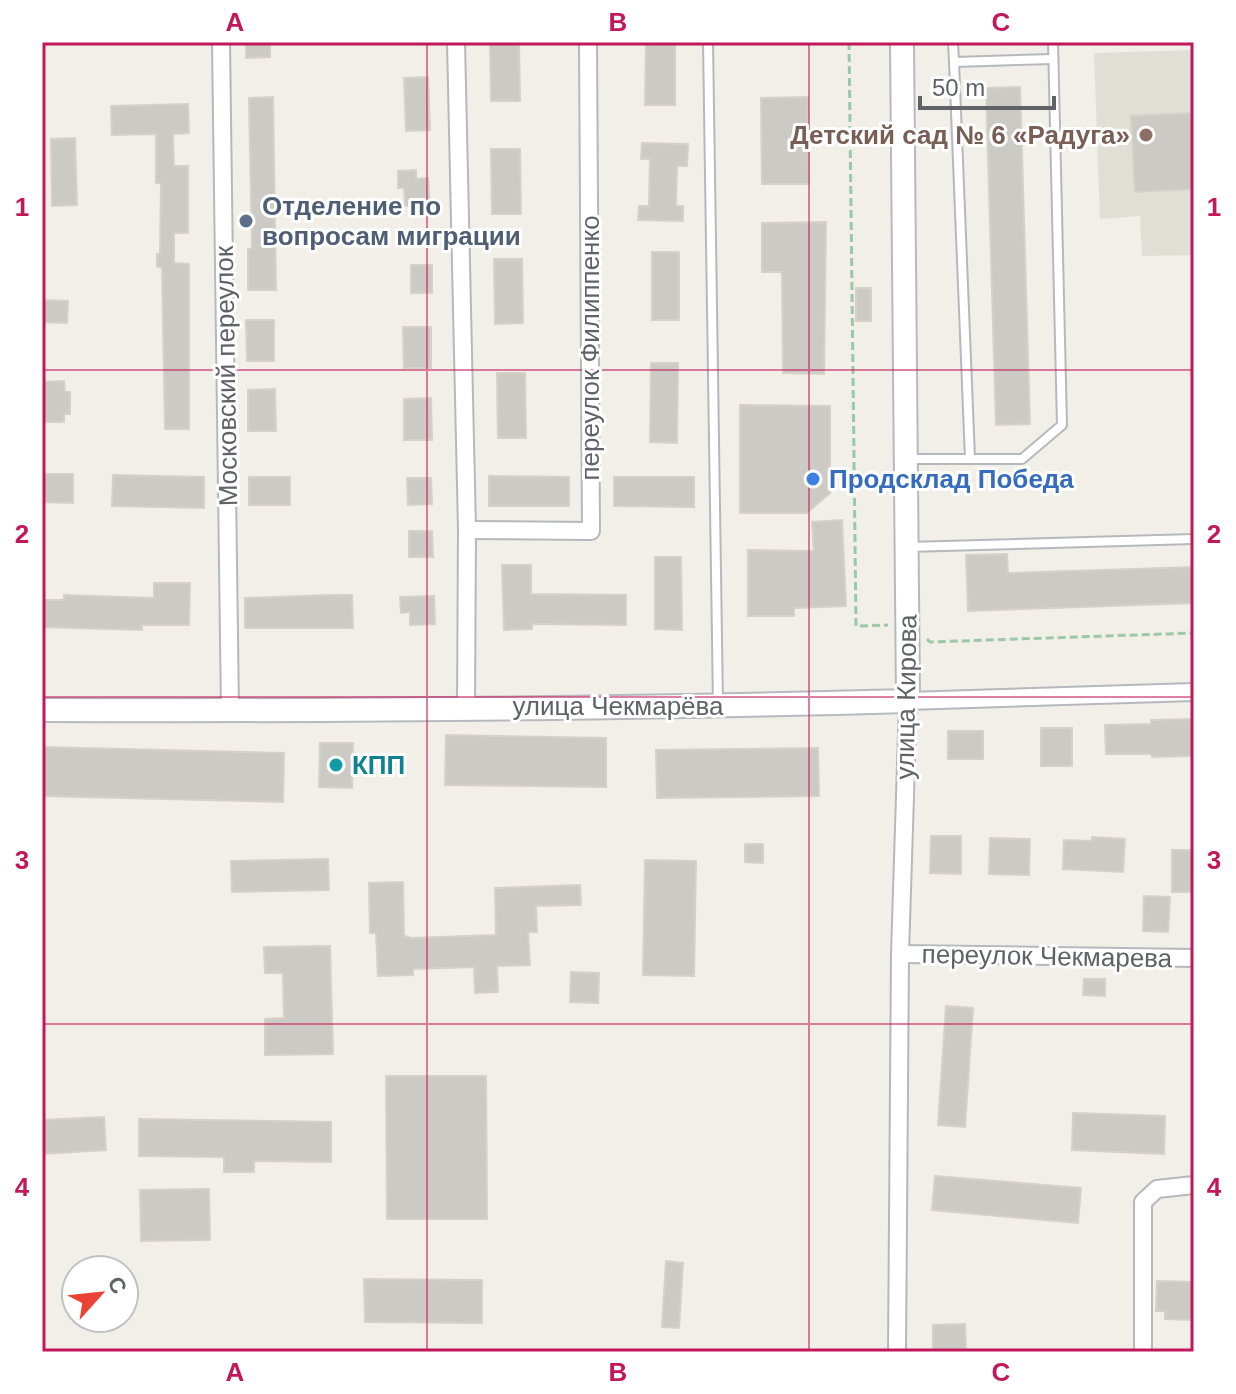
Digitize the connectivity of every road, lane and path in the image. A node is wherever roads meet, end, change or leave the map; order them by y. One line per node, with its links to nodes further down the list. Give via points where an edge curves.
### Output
1 (221, 42): 20 (street, Московский переулок)
2 (456, 42): 12 (street)
3 (588, 42): 12 (street, переулок Филиппенко, via 591,531)
4 (708, 42): 17 (lane)
5 (902, 42): 10 (street, улица Кирова)
6 (953, 42): 9 (lane)
7 (1053, 42): 8 (lane)
8 (1053, 59): 9 (lane); 11 (lane, via 1062,425 1022,459)
9 (954, 62): 11 (lane)
10 (906, 459): 11 (lane); 14 (street, улица Кирова)
11 (970, 459)
12 (467, 530): 18 (street)
13 (1194, 539): 14 (lane)
14 (906, 547): 16 (street, улица Кирова)
15 (1194, 692): 16 (street, улица Чекмарёва)
16 (908, 701): 17 (street, улица Чекмарёва); 21 (street, улица Кирова)
17 (718, 706): 18 (street, улица Чекмарёва)
18 (466, 708): 20 (street, улица Чекмарёва)
19 (42, 710): 20 (street, улица Чекмарёва)
20 (230, 711)
21 (900, 954): 22 (street, переулок Чекмарева); 24 (street, улица Кирова)
22 (1194, 958)
23 (1194, 1185): 25 (street, via 1157,1189 1143,1202)
24 (897, 1352)
25 (1143, 1352)

